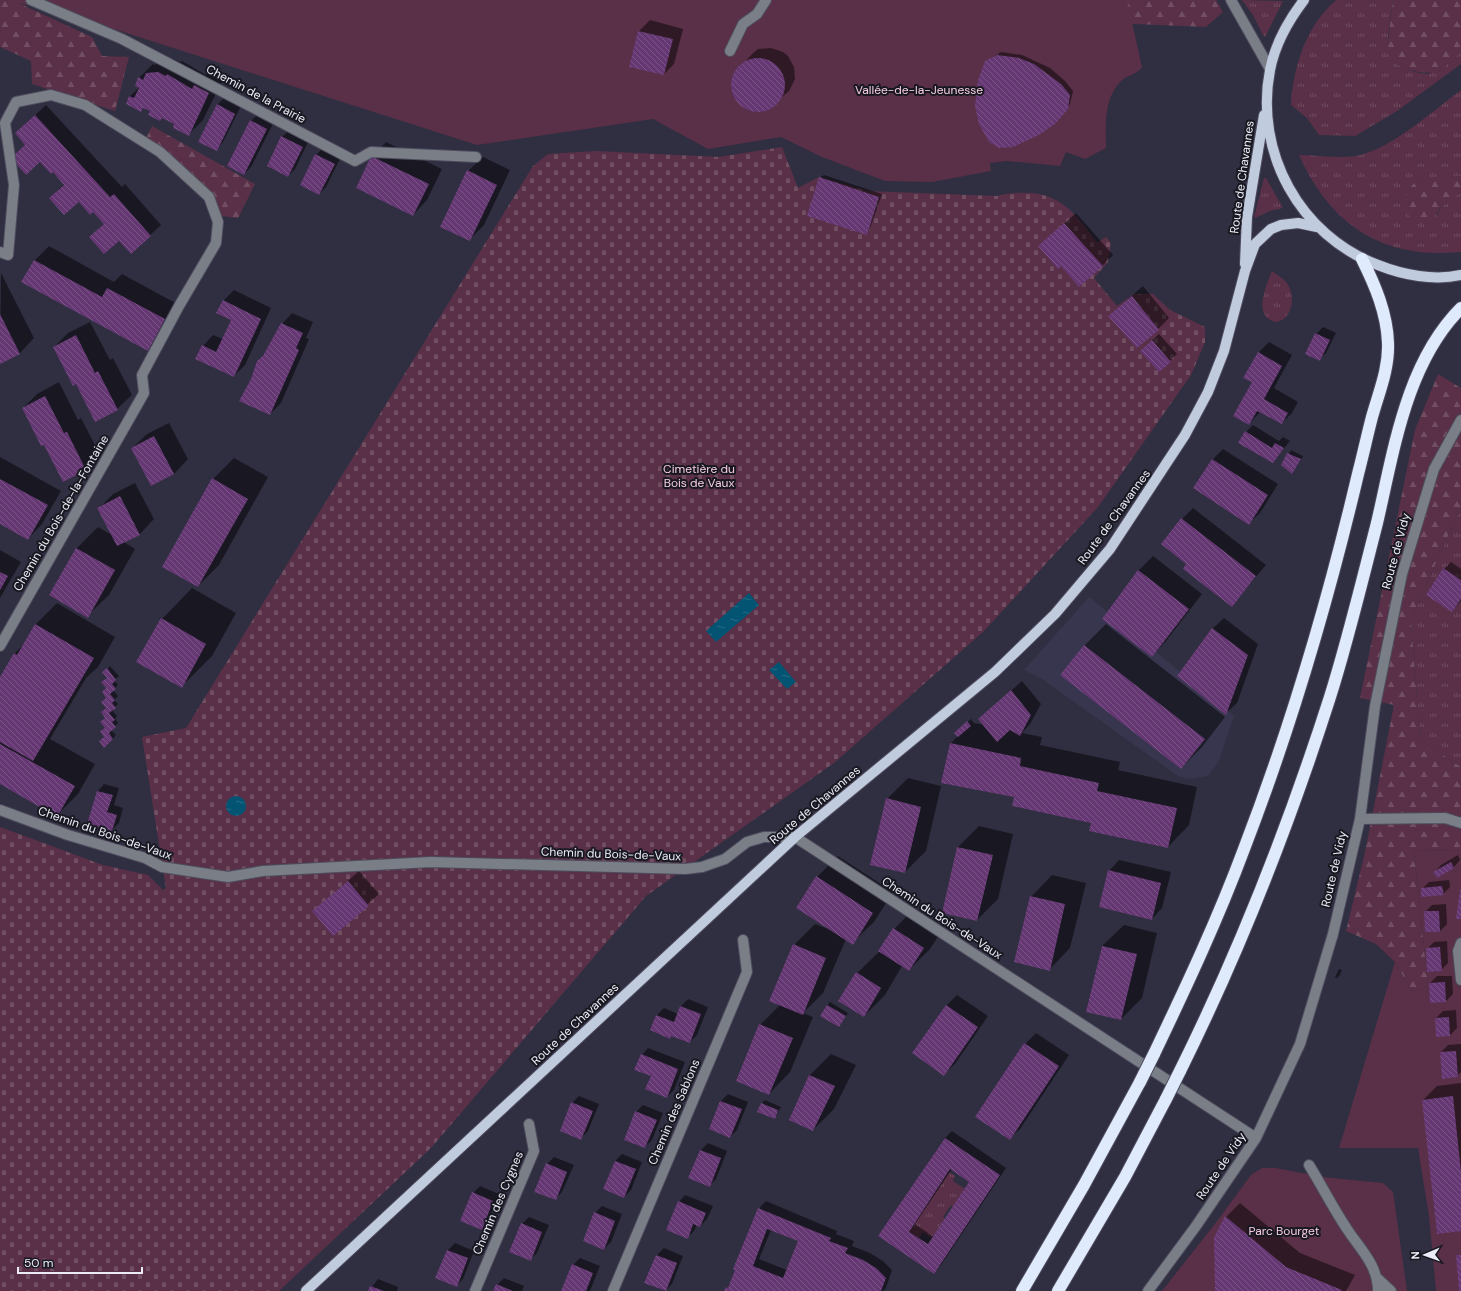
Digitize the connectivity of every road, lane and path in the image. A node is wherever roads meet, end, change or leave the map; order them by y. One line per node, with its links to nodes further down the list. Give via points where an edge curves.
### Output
1 (31, 0): 8 (street, Chemin de la Prairie, via 122,39 355,161 371,152)
2 (766, 0): 5 (street, via 757,14 743,24)
3 (1231, 0): 6 (street)
4 (1304, 0): 6 (main road, via 1289,19)
5 (730, 51)
6 (1270, 69): 7 (main road)
7 (1265, 112): 9 (main road, via 1274,154 1283,177 1296,201); 12 (main road, Route de Chavannes, via 1247,217)
8 (476, 157)
9 (1317, 227): 11 (main road, via 1330,239); 12 (main road, Route de Chavannes, via 1290,223 1271,228 1255,244)
10 (4, 253): 16 (street, Chemin du Bois-de-la-Fontaine, via 14,185 5,124 16,102 51,95 85,105 160,152 209,197 218,222 216,243 142,375 144,393)
11 (1362, 259): 13 (main road, via 1392,271 1425,276); 31 (highway, bridge, via 1384,316 1388,343 1384,380 1315,639 1284,739 1216,919 1154,1054 1084,1185)
12 (1245, 271): 20 (main road, Route de Chavannes, via 1224,351 1208,392 1186,435 1110,549 1055,614 995,672)
13 (1461, 275)
14 (1461, 308): 32 (highway, bridge, via 1442,329 1416,378 1396,445 1349,632 1311,755 1248,922 1213,1004 1166,1099 1125,1177)
15 (1461, 420): 18 (street, Route de Vidy, via 1434,468 1402,574 1375,706)
16 (0, 646)
17 (0, 810): 20 (street, Chemin du Bois-de-Vaux, via 68,835 146,858 162,868 228,877 264,871 431,862 685,869 702,867 725,859 747,842 764,836)
18 (1360, 819): 19 (street, via 1445,818); 25 (street, Route de Vidy, via 1333,934 1300,1044)
19 (1461, 823)
20 (795, 837): 25 (street, Chemin du Bois-de-Vaux); 28 (main road, Route de Chavannes)
21 (743, 940): 30 (street, Chemin des Sablons, via 747,972)
22 (1461, 943): 23 (street, via 1458,952)
23 (1461, 980)
24 (529, 1124): 29 (street, Chemin des Cygnes, via 534,1151)
25 (1256, 1138): 33 (street, Route de Vidy)
26 (1309, 1165): 27 (street, via 1347,1230 1367,1256)
27 (1377, 1278): 34 (street); 35 (street)
28 (306, 1291)
29 (475, 1291)
30 (612, 1291)
31 (1022, 1291)
32 (1058, 1291)
33 (1148, 1291)
34 (1378, 1291)
35 (1391, 1291)

